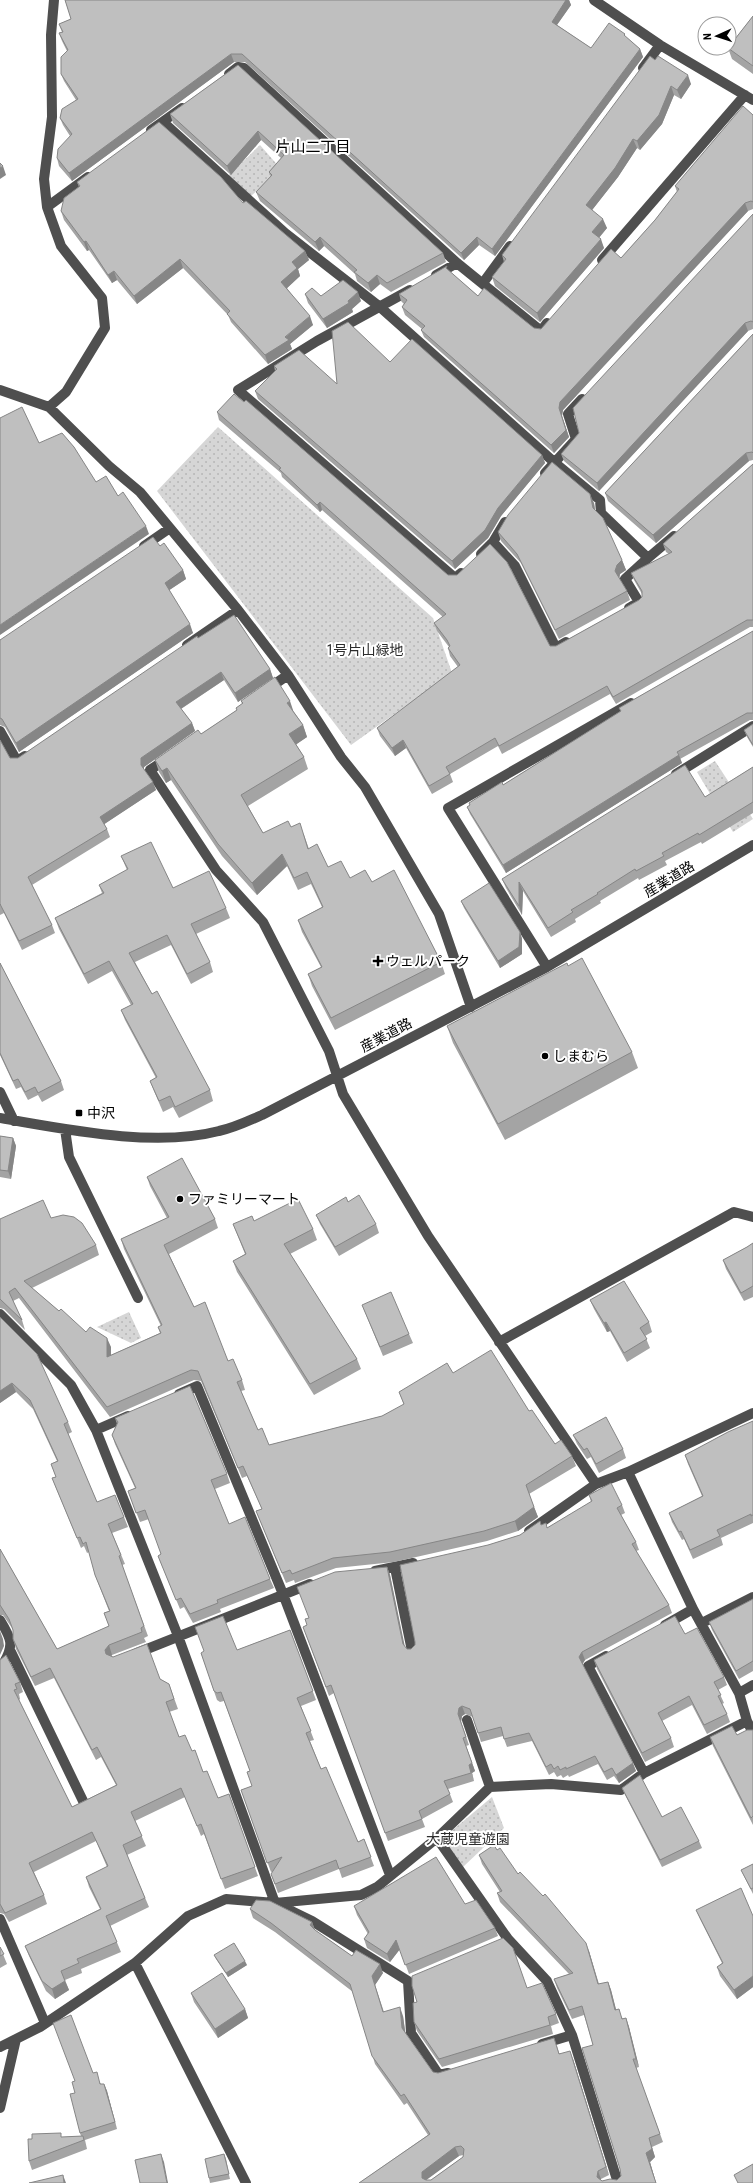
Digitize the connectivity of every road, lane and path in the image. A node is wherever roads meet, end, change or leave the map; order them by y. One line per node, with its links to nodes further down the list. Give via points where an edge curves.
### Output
1 (54, 0): 11 (street, via 51,35 52,117 44,179)
2 (594, 0): 3 (street)
3 (660, 45): 4 (street); 6 (street)
4 (636, 76)
5 (219, 80): 13 (street, via 238,67 244,68)
6 (749, 98): 14 (street)
7 (188, 103): 8 (street)
8 (163, 122): 9 (street); 16 (street, via 285,233)
9 (145, 135)
10 (96, 171): 11 (street)
11 (47, 207): 20 (street, via 61,246 102,298 105,328 66,392)
12 (516, 239): 15 (street)
13 (457, 263): 15 (street); 16 (street)
14 (593, 270)
15 (483, 283): 17 (street, via 540,330)
16 (380, 307): 21 (street); 26 (street, via 317,341 238,390 455,578)
17 (556, 312)
18 (0, 390): 20 (street)
19 (590, 391): 21 (street, via 568,414 576,440)
20 (49, 407): 24 (street, via 109,466 140,492)
21 (554, 462): 22 (street); 28 (street, via 603,497 601,513)
22 (539, 480)
23 (511, 514): 26 (street)
24 (170, 528): 27 (street); 29 (street)
25 (682, 529): 28 (street)
26 (493, 542): 31 (street, via 515,566 556,648)
27 (138, 550)
28 (648, 558): 30 (street, via 625,579 639,602)
29 (238, 610): 32 (street); 33 (street)
30 (618, 613)
31 (576, 636)
32 (180, 650)
33 (288, 675): 35 (street); 43 (street, via 341,757 365,787 439,914)
34 (642, 697): 42 (street, via 448,808 500,884)
35 (255, 698)
36 (753, 726): 40 (street)
37 (0, 731): 38 (street, via 17,761)
38 (37, 748)
39 (177, 752): 44 (street, via 150,770 216,870 263,922 329,1051)
40 (665, 781)
41 (753, 845): 42 (street, 産業道路)
42 (548, 967): 43 (street, 産業道路)
43 (471, 1007): 44 (street, 産業道路)
44 (339, 1076): 48 (street, 産業道路, via 262,1115 219,1131 173,1138); 52 (street, via 343,1094 351,1108 428,1236)
45 (0, 1092): 47 (street)
46 (0, 1118): 47 (street, 産業道路)
47 (14, 1121): 48 (street, 産業道路)
48 (65, 1129): 50 (street, via 69,1157)
49 (753, 1217): 52 (street, via 734,1212)
50 (138, 1298)
51 (0, 1314): 56 (street, via 71,1385)
52 (499, 1342): 58 (street)
53 (168, 1398): 64 (street, via 197,1386)
54 (140, 1411): 56 (street)
55 (753, 1413): 57 (street)
56 (96, 1430): 70 (street)
57 (628, 1472): 58 (street); 66 (street)
58 (596, 1484): 59 (street)
59 (521, 1537)
60 (425, 1561): 61 (street)
61 (395, 1568): 62 (street); 71 (street)
62 (367, 1572)
63 (317, 1581): 64 (street)
64 (283, 1594): 70 (street); 85 (street)
65 (753, 1597): 68 (street)
66 (693, 1609): 68 (street); 69 (street)
67 (0, 1620): 73 (street, via 10,1637)
68 (702, 1623): 77 (street)
69 (658, 1628)
70 (178, 1636): 74 (street); 86 (street)
71 (412, 1651)
72 (616, 1651): 81 (street, via 588,1666)
73 (11, 1652): 75 (street); 83 (street)
74 (129, 1656)
75 (0, 1665)
76 (753, 1685): 77 (street)
77 (739, 1693): 79 (street)
78 (467, 1720): 82 (street)
79 (747, 1721): 80 (street); 81 (street)
80 (753, 1733)
81 (644, 1774): 82 (street, via 621,1790 551,1784)
82 (490, 1787): 84 (street)
83 (84, 1803)
84 (437, 1838): 85 (street); 90 (street, via 505,1940 547,1981)
85 (390, 1875): 86 (street, via 377,1888 361,1895)
86 (275, 1903): 88 (street, via 226,1899 188,1916); 94 (street, via 312,1921 412,1980 412,2033 439,2075)
87 (0, 1918): 89 (street)
88 (135, 1962): 89 (street); 97 (street)
89 (45, 2023): 91 (street)
90 (572, 2035): 92 (street); 96 (street)
91 (16, 2039): 93 (street); 95 (street)
92 (535, 2046)
93 (0, 2047)
94 (461, 2069)
95 (0, 2108)
96 (617, 2181): 98 (street)
97 (246, 2183)
98 (606, 2183)

